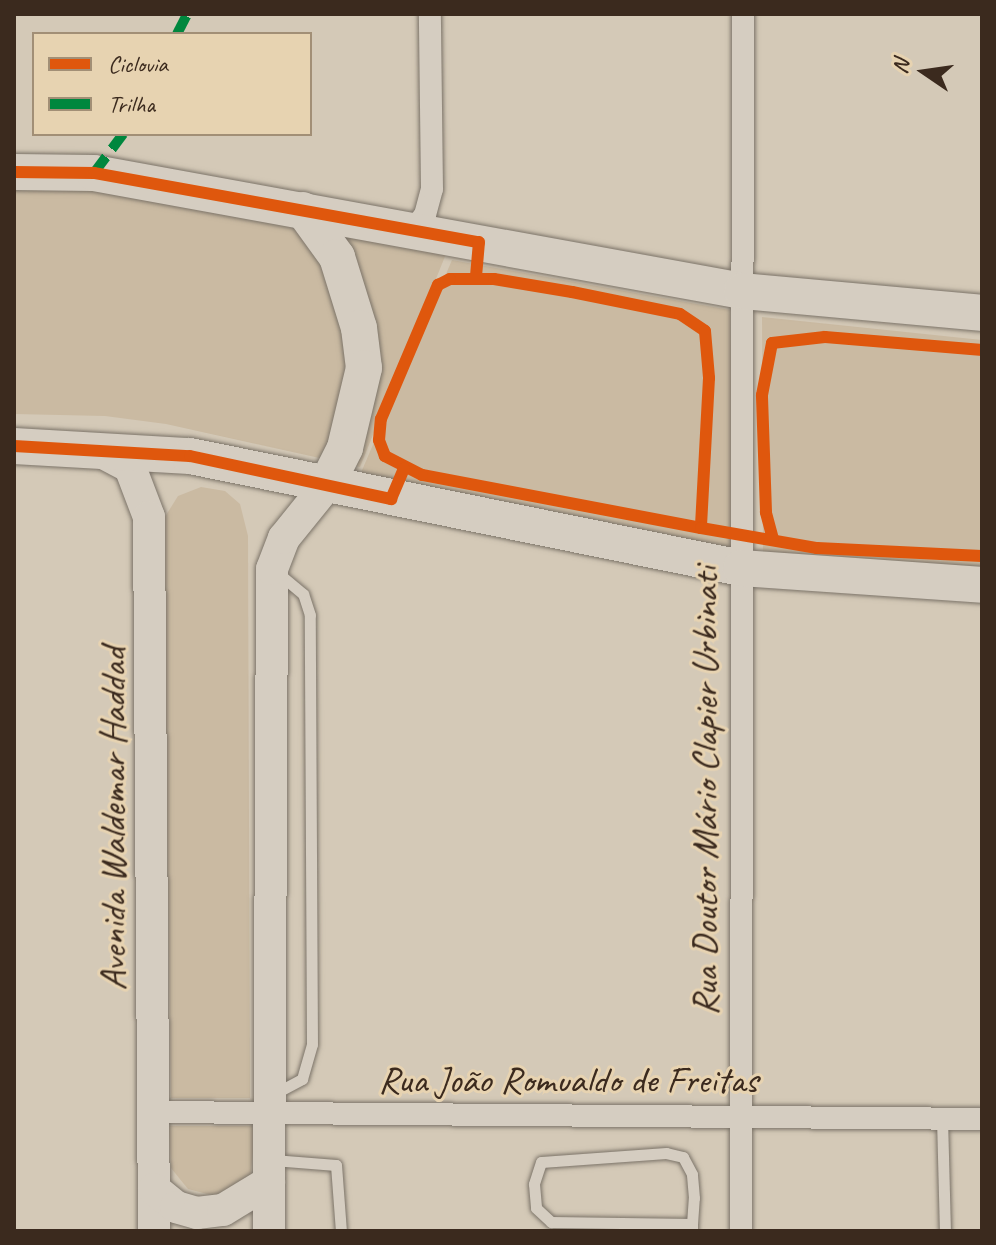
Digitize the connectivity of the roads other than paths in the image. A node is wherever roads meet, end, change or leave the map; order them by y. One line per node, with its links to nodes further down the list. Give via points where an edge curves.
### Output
1 (430, 14): 5 (street, via 432,189 425,215)
2 (743, 14): 6 (street, Rua Doutor Mário Clapier Urbinati)
3 (14, 172): 4 (main road, via 94,173)
4 (303, 210): 5 (main road); 10 (main road, via 337,257 351,296 364,368 345,448)
5 (414, 229): 6 (main road)
6 (742, 291): 7 (main road); 11 (street, Rua Doutor Mário Clapier Urbinati)
7 (982, 313)
8 (14, 446): 9 (main road)
9 (79, 448): 10 (main road, via 190,456); 15 (main road, Avenida Waldemar Haddad, via 105,450 130,467 149,517)
10 (326, 486): 11 (main road); 12 (main road, via 284,538)
11 (741, 568): 13 (main road); 16 (street, Rua Doutor Mário Clapier Urbinati)
12 (272, 569): 14 (main road); 14 (lane, via 303,594 310,615 312,1044 302,1079)
13 (982, 585)
14 (270, 1105): 15 (street, Rua João Romualdo de Freitas); 16 (street, Rua João Romualdo de Freitas); 19 (main road)
15 (154, 1112): 20 (main road, Avenida Waldemar Haddad)
16 (742, 1116): 17 (street, Rua João Romualdo de Freitas); 25 (street, Rua Doutor Mário Clapier Urbinati)
17 (942, 1118): 18 (street, Rua João Romualdo de Freitas); 26 (lane)
18 (982, 1119)
19 (269, 1171): 20 (main road, via 223,1210 197,1213 176,1207); 23 (main road); 24 (lane, via 336,1165)
20 (154, 1189): 22 (main road, Avenida Waldemar Haddad)
21 (692, 1228): 21 (lane, via 551,1222 536,1208 534,1184 541,1162 666,1153 683,1157 692,1174)
22 (154, 1231)
23 (269, 1231)
24 (341, 1231)
25 (741, 1231)
26 (945, 1231)

